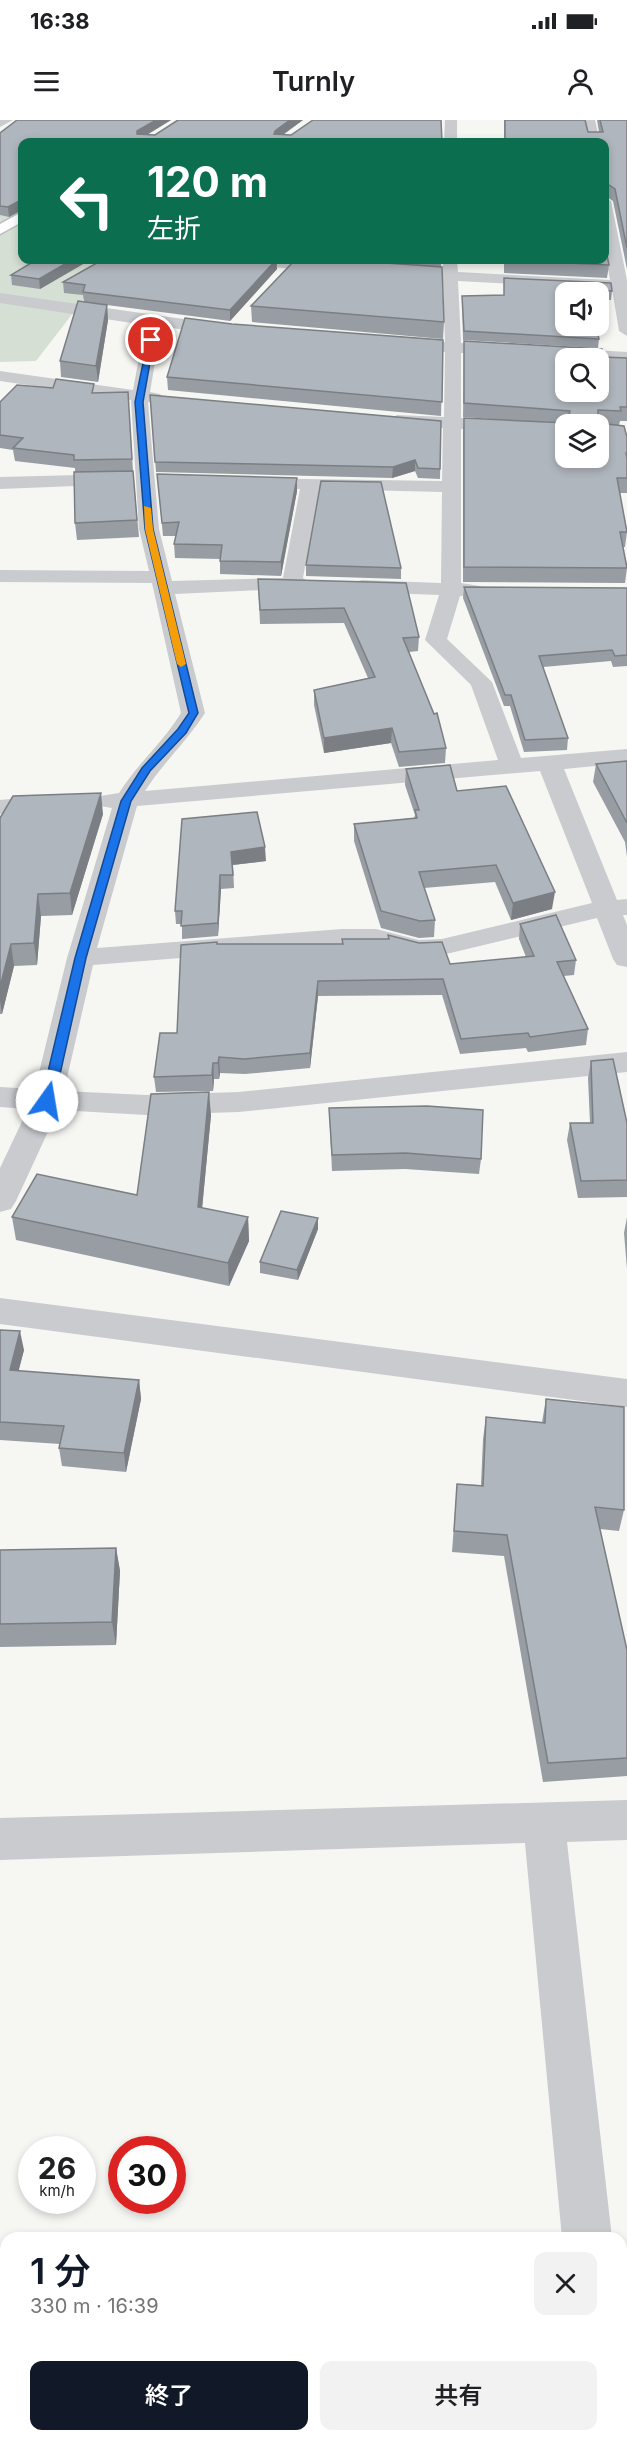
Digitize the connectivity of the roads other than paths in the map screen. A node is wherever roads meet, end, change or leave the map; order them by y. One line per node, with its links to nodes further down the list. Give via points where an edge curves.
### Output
1 (7, 120): 4 (street)
2 (451, 120): 5 (street)
3 (589, 120): 6 (street)
4 (0, 123)
5 (451, 138)
6 (593, 138)
7 (609, 207): 17 (street)
8 (18, 219): 9 (main road)
9 (0, 230)
10 (294, 264): 16 (street)
11 (311, 264): 13 (street)
12 (450, 264): 15 (street)
13 (350, 269)
14 (417, 274): 15 (street)
15 (450, 277): 17 (street); 25 (street)
16 (279, 281)
17 (623, 285): 23 (street)
18 (53, 290): 20 (street)
19 (0, 298): 20 (street)
20 (32, 303): 21 (street)
21 (154, 321): 22 (street); 30 (street)
22 (239, 327)
23 (627, 331)
24 (382, 343): 25 (street)
25 (453, 348): 26 (street); 33 (street)
26 (522, 352)
27 (546, 353): 28 (street)
28 (627, 357)
29 (0, 376): 30 (street)
30 (141, 397): 31 (street); 35 (street)
31 (176, 400)
32 (379, 419): 33 (street)
33 (451, 425): 34 (street); 40 (street)
34 (555, 430)
35 (144, 479): 36 (street); 38 (street); 42 (street, via 149,529)
36 (168, 480)
37 (239, 482): 39 (street)
38 (0, 483)
39 (310, 484): 40 (street); 43 (street)
40 (451, 487): 44 (street)
41 (0, 576): 42 (street)
42 (162, 583): 43 (street); 49 (street, via 193,713)
43 (292, 584): 44 (street)
44 (452, 590): 45 (street); 48 (street, via 436,640 482,682)
45 (498, 590)
46 (627, 756): 47 (street)
47 (549, 762): 48 (street); 51 (street)
48 (512, 765): 49 (street)
49 (126, 801): 50 (street, via 76,800); 52 (street)
50 (0, 807)
51 (616, 907): 52 (street, via 442,947 419,948 376,937 342,937); 53 (street)
52 (81, 958): 56 (street)
53 (627, 959)
54 (627, 1062): 56 (street, via 239,1102 146,1105)
55 (0, 1097): 56 (street)
56 (47, 1101): 57 (street)
57 (0, 1201)
58 (0, 1311): 59 (street)
59 (627, 1393)
60 (627, 1820): 61 (street)
61 (544, 1823): 62 (street); 63 (street)
62 (0, 1839)
63 (586, 2232)

